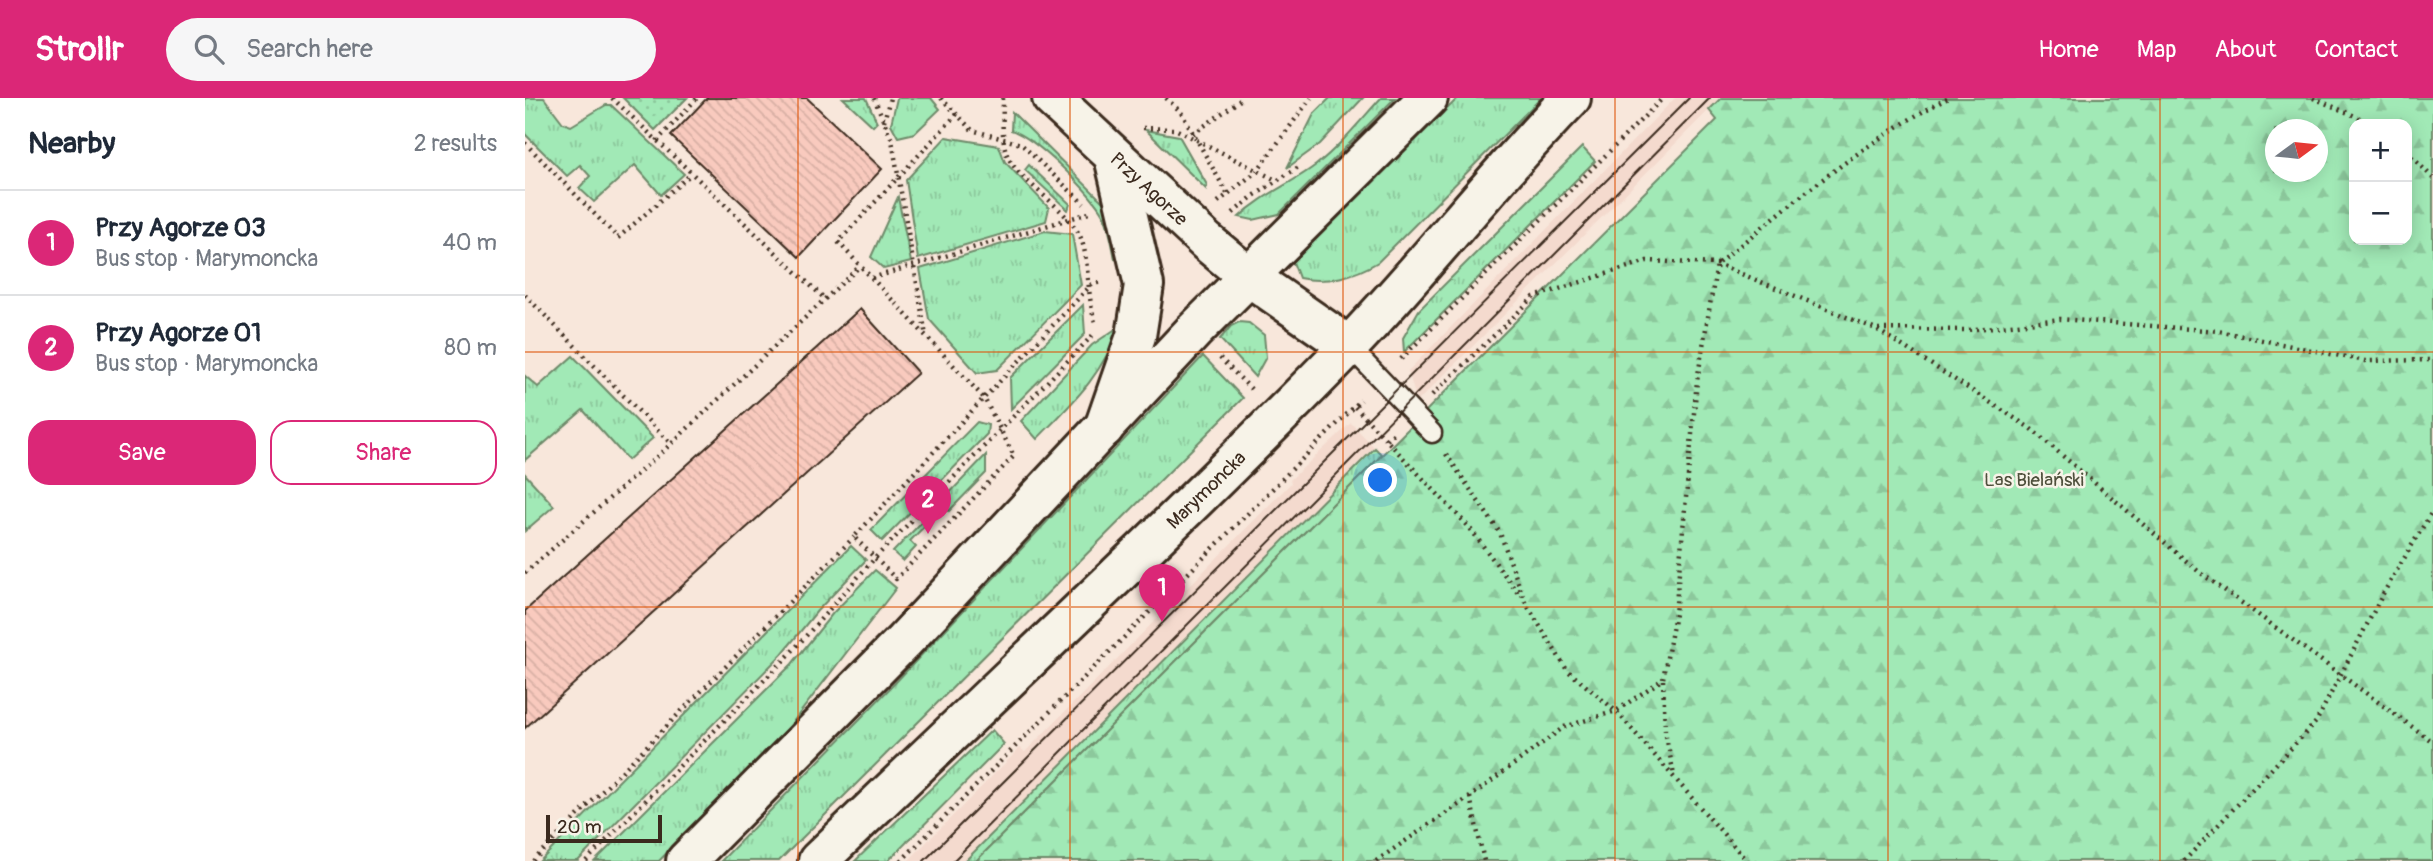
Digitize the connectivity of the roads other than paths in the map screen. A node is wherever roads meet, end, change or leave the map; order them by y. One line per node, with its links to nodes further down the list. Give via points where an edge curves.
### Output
1 (1052, 98): 4 (main road, Przy Agorze)
2 (1428, 98): 5 (main road)
3 (1571, 98): 6 (main road, Marymoncka)
4 (1114, 157): 5 (main road, Przy Agorze); 7 (main road, via 1142,271 1143,295 1136,336)
5 (1248, 276): 6 (main road, Przy Agorze); 7 (main road)
6 (1349, 346): 8 (lane); 10 (main road, Marymoncka)
7 (1104, 428): 9 (main road, via 904,642)
8 (1432, 433)
9 (686, 861)
10 (818, 861)

